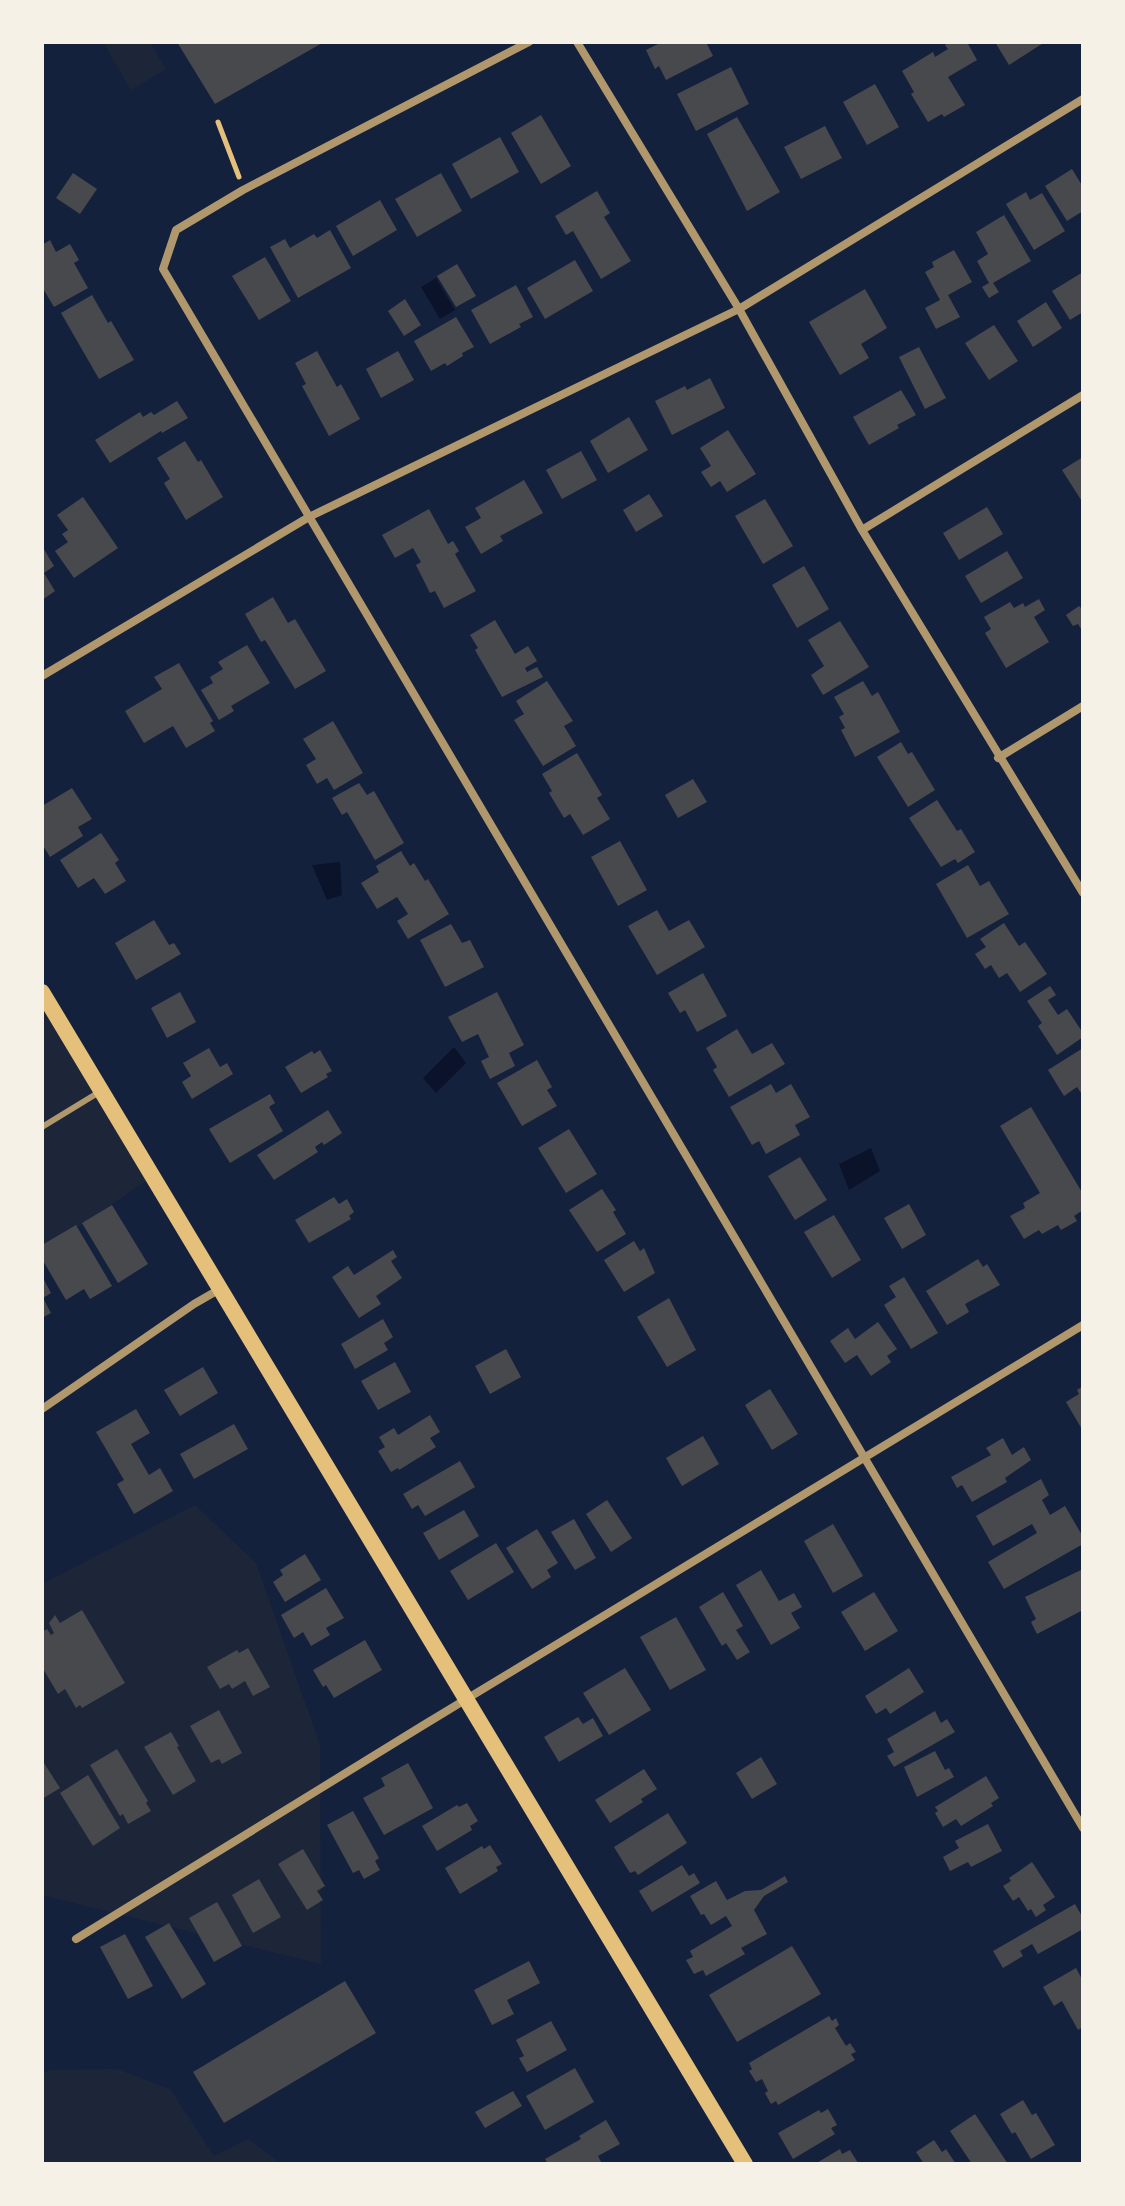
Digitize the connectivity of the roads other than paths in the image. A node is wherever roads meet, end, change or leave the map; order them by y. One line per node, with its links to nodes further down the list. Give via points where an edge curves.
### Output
1 (529, 42): 6 (street, via 176,230 163,269)
2 (577, 42): 4 (street)
3 (1083, 99): 4 (street)
4 (739, 309): 6 (street); 7 (street)
5 (1083, 395): 7 (street)
6 (309, 517): 8 (street); 18 (street)
7 (862, 530): 10 (street)
8 (42, 676)
9 (1083, 706): 10 (street)
10 (998, 758): 11 (street)
11 (1083, 893)
12 (42, 992): 13 (main road)
13 (101, 1091): 14 (lane); 15 (main road)
14 (42, 1127)
15 (220, 1289): 17 (street); 19 (main road)
16 (1083, 1325): 18 (street)
17 (42, 1409)
18 (863, 1458): 19 (street); 20 (street)
19 (467, 1700): 21 (street); 22 (main road)
20 (1083, 1828)
21 (76, 1939)
22 (745, 2164)

